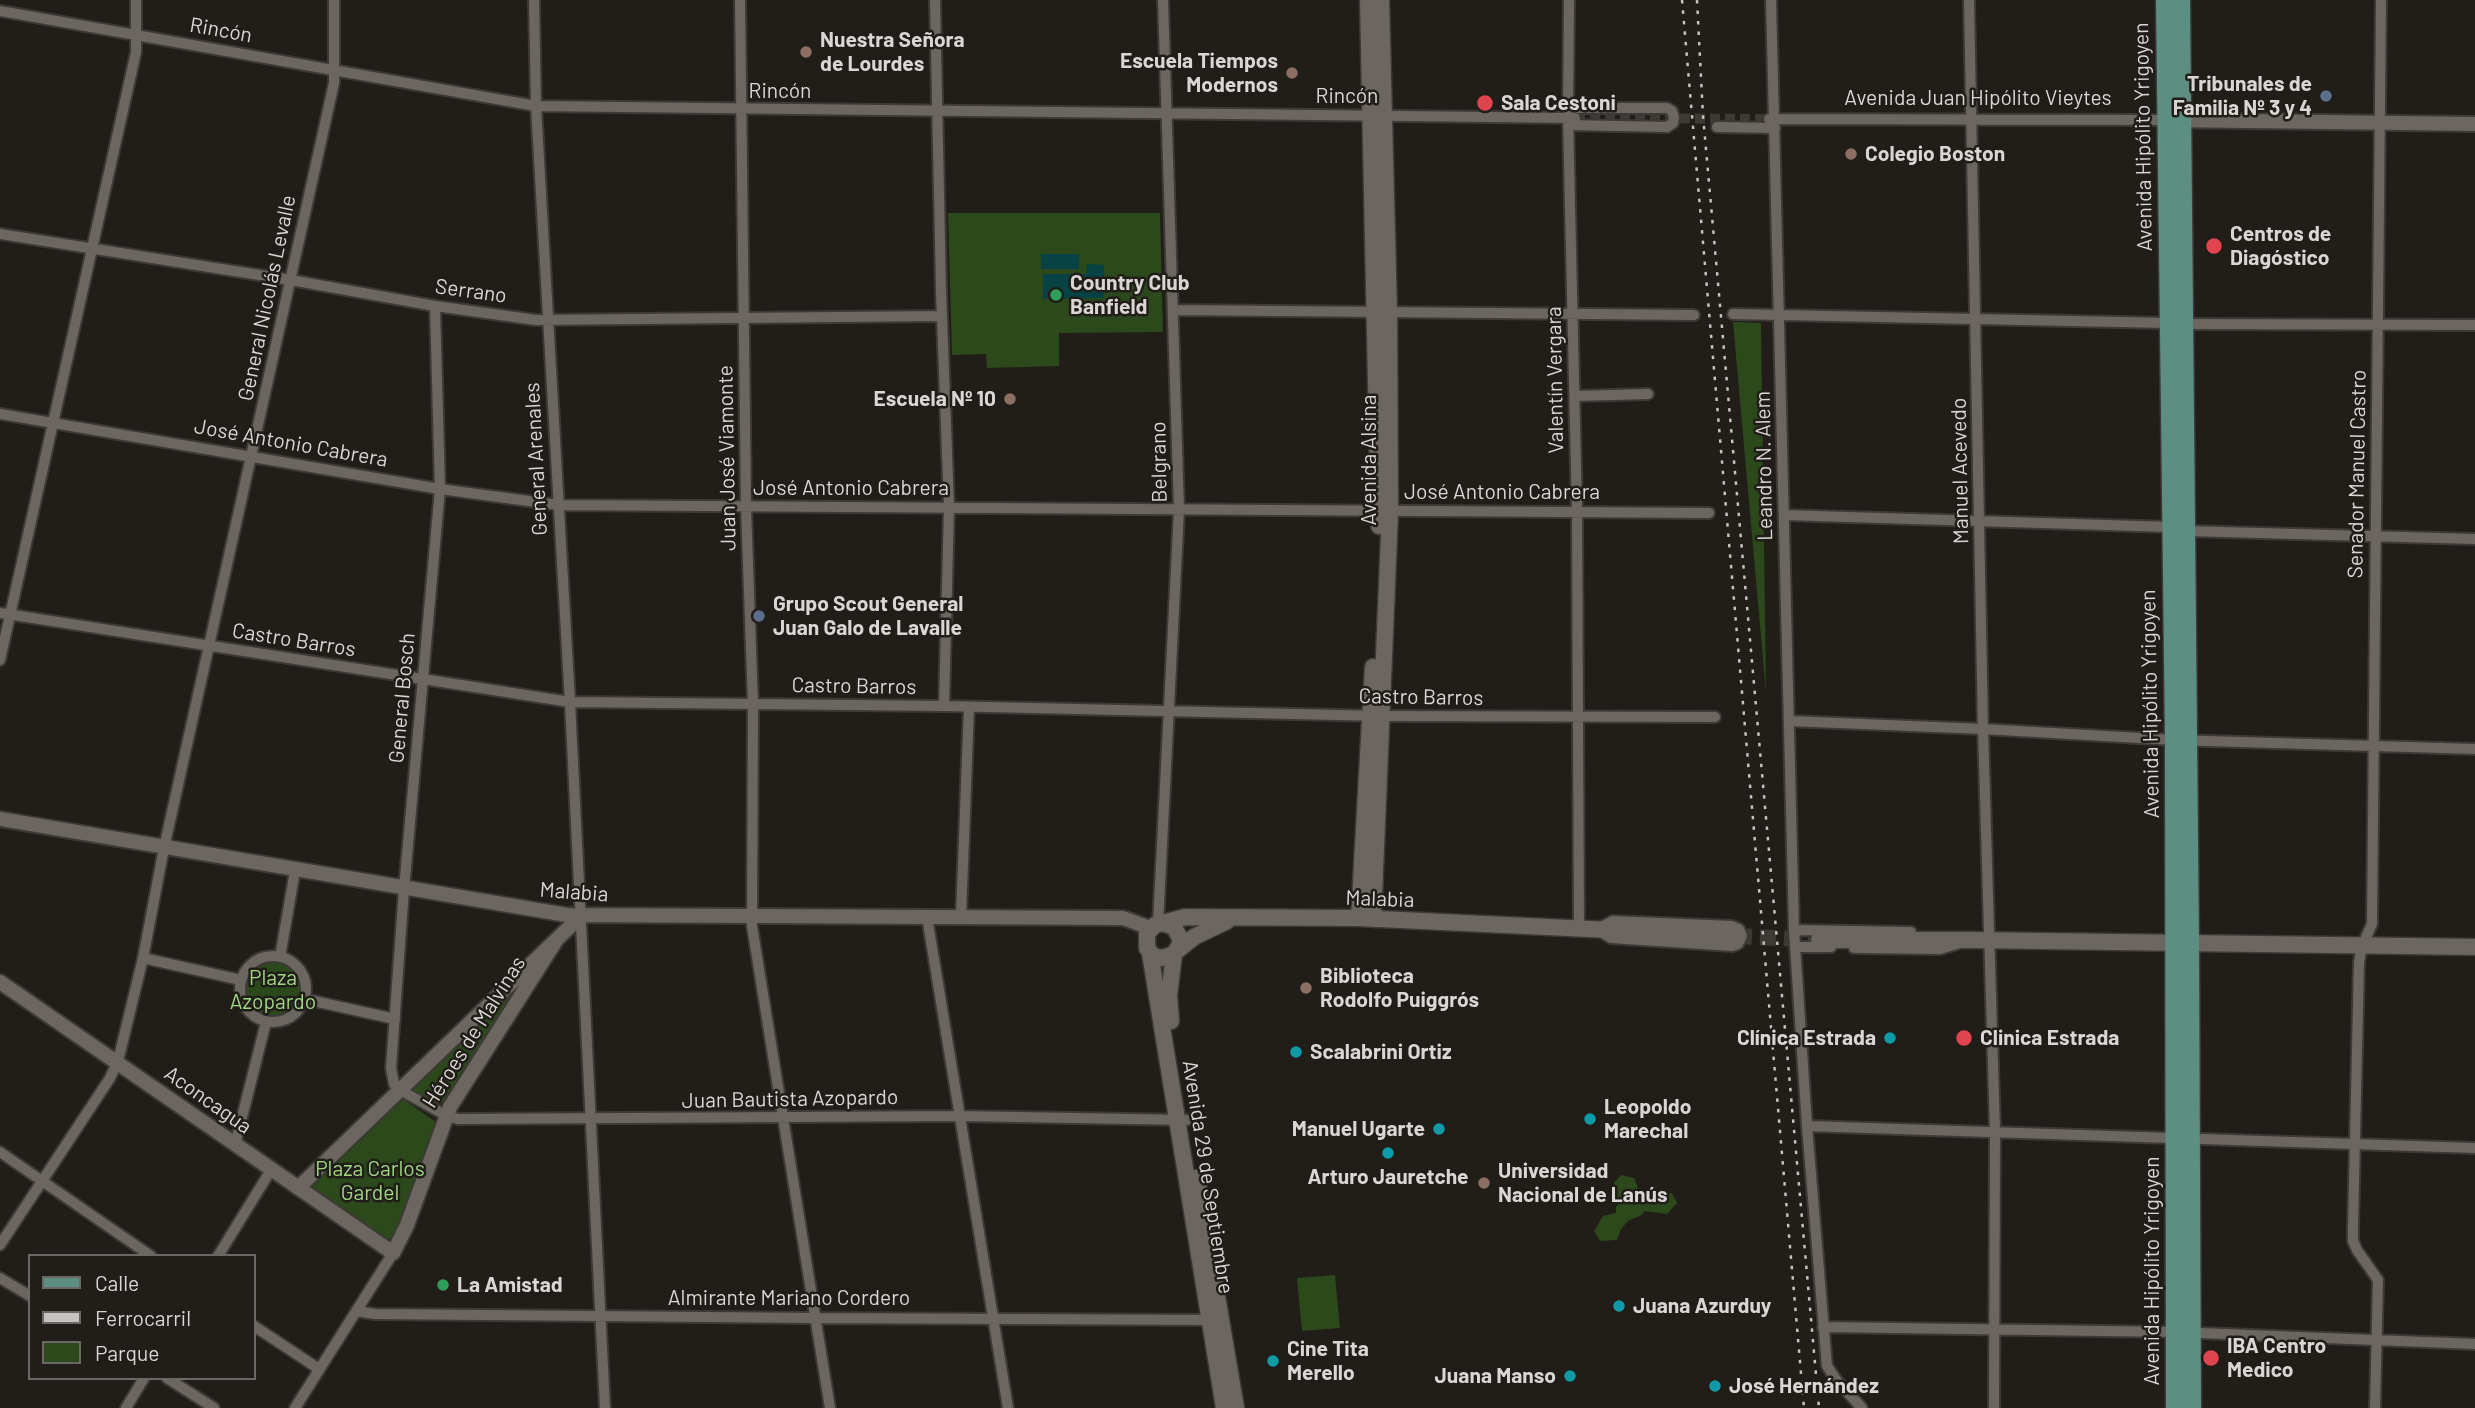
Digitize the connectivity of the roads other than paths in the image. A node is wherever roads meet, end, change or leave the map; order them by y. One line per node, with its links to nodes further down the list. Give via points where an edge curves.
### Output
1 (136, 0): 16 (street)
2 (334, 0): 17 (street, General Nicolás Levalle)
3 (534, 0): 18 (street, General Arenales)
4 (740, 0): 19 (street, Juan José Viamonte)
5 (935, 0): 20 (street)
6 (1163, 0): 21 (street, Belgrano)
7 (1368, 0): 22 (main road, Avenida Alsina)
8 (1381, 0): 22 (main road, Avenida Alsina)
9 (1569, 0): 23 (street, Valentín Vergara)
10 (1771, 0): 26 (street, Leandro N. Alem)
11 (1969, 0): 24 (street, Manuel Acevedo)
12 (2165, 0): 25 (main road, Avenida Hipólito Yrigoyen)
13 (2181, 0): 25 (main road, Avenida Hipólito Yrigoyen)
14 (2381, 0): 27 (street, Senador Manuel Castro)
15 (0, 10): 16 (street, Rincón)
16 (136, 34): 17 (street, Rincón); 31 (street, via 136,52)
17 (335, 69): 18 (street, Rincón); 32 (street, General Nicolás Levalle)
18 (536, 106): 19 (street, Rincón); 43 (street, General Arenales)
19 (740, 109): 20 (street, Rincón); 41 (street, Juan José Viamonte)
20 (937, 111): 21 (street, Rincón); 40 (street)
21 (1167, 114): 22 (street, Rincón); 34 (street, Belgrano)
22 (1378, 116): 23 (street, Rincón); 35 (main road, Avenida Alsina)
23 (1570, 117): 23 (street, via 1667,127 1674,117 1667,108); 38 (street, Valentín Vergara)
24 (1973, 118): 25 (street, Avenida Juan Hipólito Vieytes); 26 (street, Avenida Juan Hipólito Vieytes); 42 (street, Manuel Acevedo)
25 (2174, 120): 27 (street, Avenida Juan Hipólito Vieytes); 44 (main road, Avenida Hipólito Yrigoyen)
26 (1773, 122): 29 (street, Avenida Juan Hipólito Vieytes); 37 (street, Leandro N. Alem)
27 (2380, 123): 28 (street, Avenida Juan Hipólito Vieytes); 46 (street, Senador Manuel Castro)
28 (2475, 124)
29 (1717, 127)
30 (0, 234): 31 (street, Serrano)
31 (93, 249): 32 (street, Serrano); 50 (street)
32 (290, 280): 33 (street, Serrano); 51 (street, General Nicolás Levalle)
33 (435, 306): 43 (street, Serrano); 52 (street, General Bosch)
34 (1174, 310): 35 (street); 56 (street, Belgrano)
35 (1382, 313): 38 (street); 58 (main road, Avenida Alsina)
36 (1733, 314): 37 (street)
37 (1780, 314): 42 (street); 60 (street, Leandro N. Alem)
38 (1573, 315): 39 (street); 48 (street, Valentín Vergara)
39 (1694, 315)
40 (942, 316): 41 (street, Serrano); 55 (street)
41 (743, 317): 43 (street, Serrano); 54 (street, Juan José Viamonte)
42 (1976, 318): 44 (street); 61 (street, Manuel Acevedo)
43 (547, 321): 53 (street, General Arenales)
44 (2176, 323): 46 (street); 62 (main road, Avenida Hipólito Yrigoyen)
45 (2475, 325): 46 (street)
46 (2378, 326): 63 (street, Senador Manuel Castro)
47 (1648, 394): 48 (street)
48 (1575, 396): 57 (street, Valentín Vergara)
49 (0, 414): 50 (street, José Antonio Cabrera)
50 (52, 422): 51 (street, José Antonio Cabrera); 65 (street)
51 (252, 455): 52 (street, José Antonio Cabrera); 66 (street, General Nicolás Levalle)
52 (440, 489): 53 (street, José Antonio Cabrera); 68 (street, General Bosch)
53 (558, 505): 54 (street, José Antonio Cabrera); 69 (street, General Arenales)
54 (746, 507): 55 (street, José Antonio Cabrera); 70 (street, Juan José Viamonte)
55 (948, 507): 56 (street, José Antonio Cabrera); 71 (street)
56 (1179, 510): 58 (street, José Antonio Cabrera); 73 (street, Belgrano)
57 (1577, 511): 58 (street, José Antonio Cabrera); 59 (street, José Antonio Cabrera); 76 (street, Valentín Vergara)
58 (1385, 512): 74 (main road, Avenida Alsina)
59 (1709, 513)
60 (1784, 514): 61 (street); 77 (street, Leandro N. Alem)
61 (1980, 521): 62 (street); 78 (street, Manuel Acevedo)
62 (2178, 529): 63 (street); 79 (main road, Avenida Hipólito Yrigoyen)
63 (2376, 537): 64 (street); 80 (street, Senador Manuel Castro)
64 (2475, 539)
65 (5, 614): 66 (street, Castro Barros); 67 (street)
66 (210, 646): 68 (street, Castro Barros); 83 (street, General Nicolás Levalle)
67 (0, 660)
68 (423, 681): 69 (street, Castro Barros); 85 (street, General Bosch)
69 (570, 702): 70 (street, Castro Barros); 86 (street, General Arenales)
70 (753, 705): 71 (street, Castro Barros); 87 (street, Juan José Viamonte)
71 (944, 706): 72 (street, Castro Barros)
72 (969, 707): 73 (street, Castro Barros); 89 (street)
73 (1167, 713): 74 (street, Castro Barros); 92 (street, Belgrano)
74 (1377, 716): 76 (street, Castro Barros); 91 (main road, Avenida Alsina)
75 (1715, 717): 76 (street, Castro Barros)
76 (1578, 718): 93 (street, Valentín Vergara)
77 (1790, 721): 78 (street); 95 (street, Leandro N. Alem)
78 (1983, 729): 79 (street); 100 (street, Manuel Acevedo)
79 (2181, 740): 80 (street); 101 (main road, Avenida Hipólito Yrigoyen)
80 (2373, 747): 81 (street); 102 (street, Senador Manuel Castro, via 2372,924)
81 (2475, 749)
82 (0, 819): 83 (street, Malabia)
83 (164, 848): 84 (street, Malabia); 108 (street, General Nicolás Levalle)
84 (295, 871): 85 (street, Malabia); 107 (street)
85 (404, 889): 86 (street, Malabia); 112 (street, General Bosch)
86 (581, 916): 87 (street, Malabia); 97 (street, Héroes de Malvinas); 119 (street, General Arenales)
87 (753, 916): 88 (street, Malabia); 118 (street, Juan José Viamonte)
88 (927, 917): 89 (street, Malabia); 117 (street)
89 (961, 917): 92 (street, Malabia, via 1123,918)
90 (1232, 919): 91 (main road, Malabia); 92 (main road, Malabia, via 1185,917); 105 (main road, via 1213,926)
91 (1366, 919): 93 (main road, Malabia)
92 (1157, 925): 105 (main road, via 1178,932); 106 (main road, via 1146,938)
93 (1580, 928): 94 (main road, Malabia)
94 (1597, 929): 94 (street, Malabia, via 1611,938 1732,946 1742,936 1732,926 1613,921); 96 (main road, Malabia)
95 (1794, 930): 99 (street, via 1941,933); 103 (street, Leandro N. Alem)
96 (1737, 936)
97 (557, 939): 115 (street, Héroes de Malvinas); 116 (street, Héroes de Malvinas)
98 (1819, 940): 99 (main road)
99 (1972, 940): 100 (main road); 103 (street, via 1940,949)
100 (1990, 940): 101 (main road); 122 (street, Manuel Acevedo)
101 (2182, 943): 102 (main road); 123 (main road, Avenida Hipólito Yrigoyen)
102 (2362, 946): 104 (main road); 125 (street, Senador Manuel Castro)
103 (1796, 947): 121 (street, Leandro N. Alem)
104 (2475, 947)
105 (1176, 952): 106 (main road, via 1162,958); 120 (main road, Avenida 29 de Septiembre, via 1169,1008)
106 (1150, 953): 120 (main road, Avenida 29 de Septiembre)
107 (280, 957): 109 (street, via 256,961); 111 (street, via 300,970)
108 (143, 958): 109 (street); 114 (street, General Nicolás Levalle)
109 (241, 980): 113 (street, via 243,1003 252,1015)
110 (0, 982): 114 (street, Aconcagua)
111 (305, 999): 112 (street); 113 (street, via 287,1019)
112 (395, 1019): 115 (street, General Bosch, via 391,1075)
113 (266, 1022): 124 (street)
114 (118, 1061): 124 (street, Aconcagua); 129 (street, General Nicolás Levalle)
115 (400, 1090): 116 (street, Juan Bautista Azopardo); 130 (street, Héroes de Malvinas)
116 (445, 1115): 119 (street, Juan Bautista Azopardo, via 458,1119); 132 (street, Héroes de Malvinas, via 407,1226)
117 (959, 1116): 118 (street, Juan Bautista Azopardo); 120 (street, Juan Bautista Azopardo); 140 (street)
118 (782, 1118): 119 (street, Juan Bautista Azopardo); 139 (street, Juan José Viamonte)
119 (592, 1120): 138 (street, General Arenales)
120 (1181, 1120): 141 (main road, Avenida 29 de Septiembre)
121 (1807, 1126): 122 (street); 143 (street, Leandro N. Alem)
122 (1994, 1131): 123 (street); 144 (street, Manuel Acevedo)
123 (2183, 1137): 125 (street); 145 (main road, Avenida Hipólito Yrigoyen)
124 (235, 1145): 128 (street, Aconcagua)
125 (2355, 1145): 126 (street); 146 (street, Senador Manuel Castro, via 2353,1241 2378,1280)
126 (2475, 1148)
127 (0, 1152): 129 (street)
128 (271, 1170): 130 (street, Aconcagua); 134 (street)
129 (42, 1181): 131 (street, General Nicolás Levalle); 133 (street)
130 (298, 1188): 132 (street, Aconcagua)
131 (0, 1245)
132 (393, 1253): 137 (street, Héroes de Malvinas)
133 (148, 1254)
134 (219, 1254)
135 (0, 1278): 136 (street)
136 (28, 1295)
137 (356, 1311): 138 (street, Almirante Mariano Cordero); 148 (street, Héroes de Malvinas)
138 (600, 1316): 139 (street, Almirante Mariano Cordero); 154 (street, General Arenales)
139 (814, 1318): 140 (street, Almirante Mariano Cordero); 155 (street, Juan José Viamonte)
140 (993, 1318): 141 (street, Almirante Mariano Cordero); 156 (street)
141 (1216, 1320): 157 (main road, Avenida 29 de Septiembre); 158 (main road, Avenida 29 de Septiembre)
142 (256, 1327): 148 (street)
143 (1823, 1327): 144 (street); 159 (street, Leandro N. Alem, via 1830,1374)
144 (1996, 1329): 145 (street); 160 (street, Manuel Acevedo)
145 (2183, 1333): 146 (street); 161 (main road, Avenida Hipólito Yrigoyen); 162 (main road, Avenida Hipólito Yrigoyen)
146 (2376, 1339): 147 (street); 163 (street, Senador Manuel Castro)
147 (2475, 1344)
148 (319, 1369): 153 (street, Héroes de Malvinas)
149 (143, 1380): 151 (street)
150 (170, 1380): 152 (street)
151 (126, 1408)
152 (214, 1408)
153 (295, 1408)
154 (605, 1408)
155 (830, 1408)
156 (1009, 1408)
157 (1224, 1408)
158 (1236, 1408)
159 (1862, 1408)
160 (1994, 1408)
161 (2175, 1408)
162 (2192, 1408)
163 (2375, 1408)

